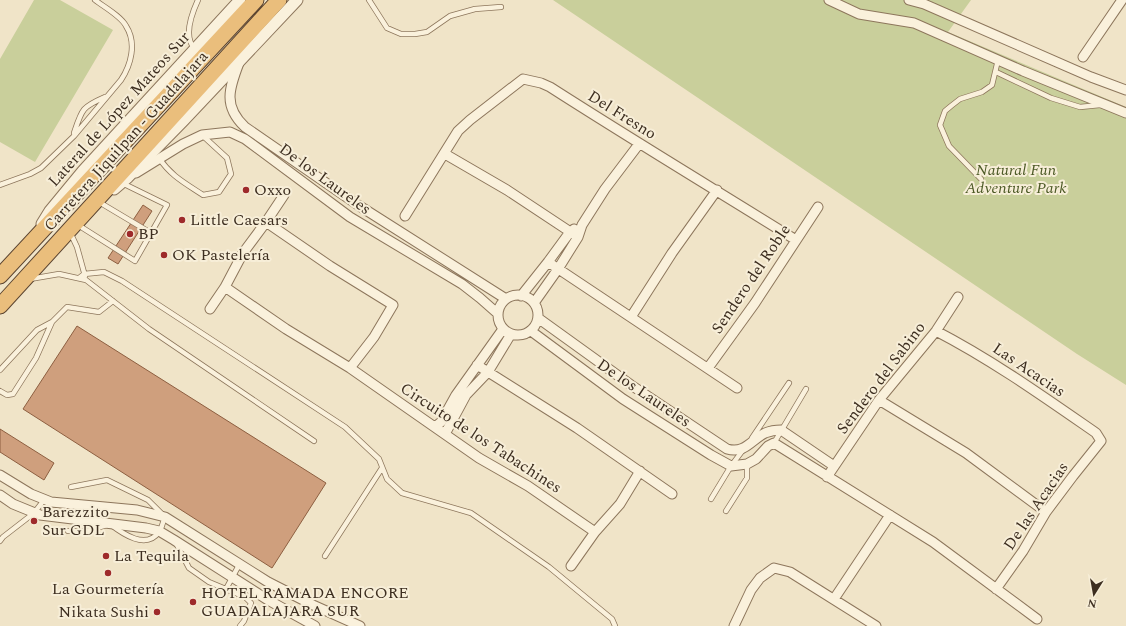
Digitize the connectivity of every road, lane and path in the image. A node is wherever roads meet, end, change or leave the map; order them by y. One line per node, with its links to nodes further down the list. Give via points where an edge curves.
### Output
1 (95, 0): 18 (lane, via 126,25 131,36 132,48 127,70)
2 (198, 0): 12 (lane, via 190,26 190,41)
3 (240, 0): 12 (street, Lateral de López Mateos Sur)
4 (256, 0): 47 (highway, Carretera Jiquilpan - Guadalajara)
5 (279, 0): 35 (highway, Carretera Jiquilpan - Guadalajara)
6 (297, 0): 14 (street)
7 (370, 0): 11 (lane, via 387,28 401,34 427,32 450,16 475,9)
8 (829, 0): 15 (street, via 859,14 914,23)
9 (909, 0): 17 (street, via 924,4)
10 (1122, 0): 13 (street)
11 (501, 7)
12 (195, 49): 47 (street, Lateral de López Mateos Sur, via 83,171 50,211)
13 (1083, 57)
14 (240, 60): 21 (street, De los Laureles, via 229,95 230,106 237,120); 26 (street)
15 (998, 60): 16 (lane); 19 (street)
16 (996, 72): 19 (lane, via 1051,98 1080,107); 30 (lane, via 992,85 982,92 960,99 945,111 940,125 949,146)
17 (1126, 90)
18 (107, 96): 23 (lane); 23 (lane, via 84,108)
19 (1105, 105): 20 (street)
20 (1126, 113)
21 (245, 127): 24 (street); 28 (street, De los Laureles)
22 (202, 135): 24 (street, De los Laureles, via 230,132); 26 (street, De los Laureles); 26 (lane, via 227,158 231,174 219,192 204,195 176,178)
23 (74, 136): 32 (lane, via 41,168)
24 (240, 136): 29 (street, De los Laureles)
25 (639, 144): 27 (street, Del Fresno, via 550,87 523,79 516,82 458,131); 33 (street, Del Fresno); 41 (street)
26 (157, 154): 31 (street)
27 (445, 154): 38 (street, Del Fresno); 43 (street, via 507,190)
28 (296, 162): 29 (street); 36 (street, De los Laureles)
29 (289, 172): 39 (street, De los Laureles)
30 (981, 179)
31 (125, 180): 35 (street); 44 (lane, via 168,205)
32 (0, 185)
33 (717, 190): 46 (street, Del Fresno); 64 (street)
34 (284, 195): 40 (street)
35 (97, 199): 42 (highway, Carretera Jiquilpan - Guadalajara); 44 (lane)
36 (358, 205): 39 (street); 58 (street, De los Laureles)
37 (818, 207): 46 (street, Sendero del Roble)
38 (405, 216)
39 (350, 217): 63 (street, De los Laureles, via 462,284)
40 (266, 222): 55 (street, via 243,253); 72 (street, via 393,305 374,337)
41 (582, 224): 43 (street); 45 (street)
42 (72, 226): 44 (lane, via 135,261); 50 (lane); 54 (highway, Carretera Jiquilpan - Guadalajara)
43 (570, 232): 45 (street); 48 (street)
44 (151, 233)
45 (578, 236): 49 (street)
46 (796, 240): 73 (street, Sendero del Roble)
47 (29, 244): 51 (highway, Carretera Jiquilpan - Guadalajara)
48 (548, 262): 49 (street); 56 (street)
49 (558, 269): 60 (street); 64 (street)
50 (84, 274): 52 (lane); 53 (lane); 91 (lane, via 104,272 122,281 230,350 345,427 379,460)
51 (0, 276)
52 (79, 278): 53 (lane); 54 (lane, via 59,274)
53 (86, 280): 59 (lane)
54 (23, 281): 61 (highway, Carretera Jiquilpan - Guadalajara)
55 (225, 287): 62 (street); 72 (street, Circuito de los Tabachines, via 286,329)
56 (521, 296): 58 (street); 60 (street)
57 (958, 297): 68 (street, Sendero del Sabino)
58 (506, 299): 63 (street)
59 (113, 301): 66 (lane, via 99,312 67,307); 84 (lane, via 148,329)
60 (534, 303): 65 (street)
61 (0, 306)
62 (210, 309)
63 (497, 313): 67 (street, via 498,322)
64 (631, 317): 73 (street)
65 (538, 318): 69 (street); 87 (street, De los Laureles, via 631,385 727,449)
66 (52, 322): 74 (lane, via 37,330); 79 (lane, via 36,358 13,394 7,395)
67 (503, 329): 70 (street); 71 (street)
68 (936, 330): 80 (street, Sendero del Sabino); 85 (street, Las Acacias, via 970,348 1033,390 1096,434)
69 (531, 331): 70 (street, via 519,336); 89 (street, De los Laureles, via 623,399)
70 (511, 334): 75 (street)
71 (477, 365): 75 (street); 81 (street)
72 (350, 368): 81 (street, Circuito de los Tabachines)
73 (708, 368): 77 (street)
74 (0, 370)
75 (488, 372): 83 (street, via 466,395); 92 (street, via 578,428)
76 (789, 383): 87 (lane)
77 (737, 388)
78 (806, 389): 82 (lane)
79 (0, 391)
80 (879, 400): 90 (street, Sendero del Sabino); 101 (street, via 966,453)
81 (435, 427): 83 (street, Circuito de los Tabachines)
82 (781, 430): 86 (lane); 87 (street, via 771,430); 90 (street)
83 (445, 434): 108 (street, Circuito de los Tabachines)
84 (314, 441)
85 (1101, 441): 101 (street, De las Acacias)
86 (774, 443): 88 (street); 94 (street)
87 (744, 449): 89 (lane)
88 (748, 464): 89 (street); 100 (lane, via 747,478)
89 (731, 466): 98 (lane)
90 (834, 466): 94 (street, Sendero del Sabino)
91 (382, 468): 111 (lane); 122 (lane, via 387,479 402,493 478,518 549,567 612,619)
92 (640, 471): 96 (street); 108 (street, via 620,504)
93 (0, 475): 99 (street)
94 (827, 477): 103 (street)
95 (71, 487): 104 (lane, via 107,480 148,500)
96 (672, 494)
97 (0, 495): 102 (street)
98 (711, 499)
99 (44, 500): 102 (lane); 104 (street, via 61,504 137,510)
100 (726, 511)
101 (1046, 512): 116 (street, De las Acacias, via 1023,552)
102 (34, 513): 105 (street); 109 (lane)
103 (890, 515): 116 (street, via 933,542); 117 (street)
104 (165, 517): 107 (lane); 112 (street)
105 (110, 524): 106 (lane, via 87,531); 107 (street)
106 (68, 531)
107 (159, 531): 110 (street)
108 (595, 532): 113 (street)
109 (1, 537)
110 (174, 540): 114 (street); 115 (lane, via 189,568 209,582)
111 (325, 556)
112 (239, 565): 114 (lane); 121 (street, via 301,599)
113 (571, 566)
114 (234, 577): 115 (lane); 120 (street, via 279,607)
115 (226, 589): 119 (lane, via 245,597 251,603)
116 (996, 589): 118 (street)
117 (834, 600): 123 (street, via 790,572 774,568 760,578 751,590); 124 (street)
118 (1037, 619)
119 (240, 626)
120 (315, 626)
121 (360, 626)
122 (615, 626)
123 (734, 626)
124 (876, 626)

